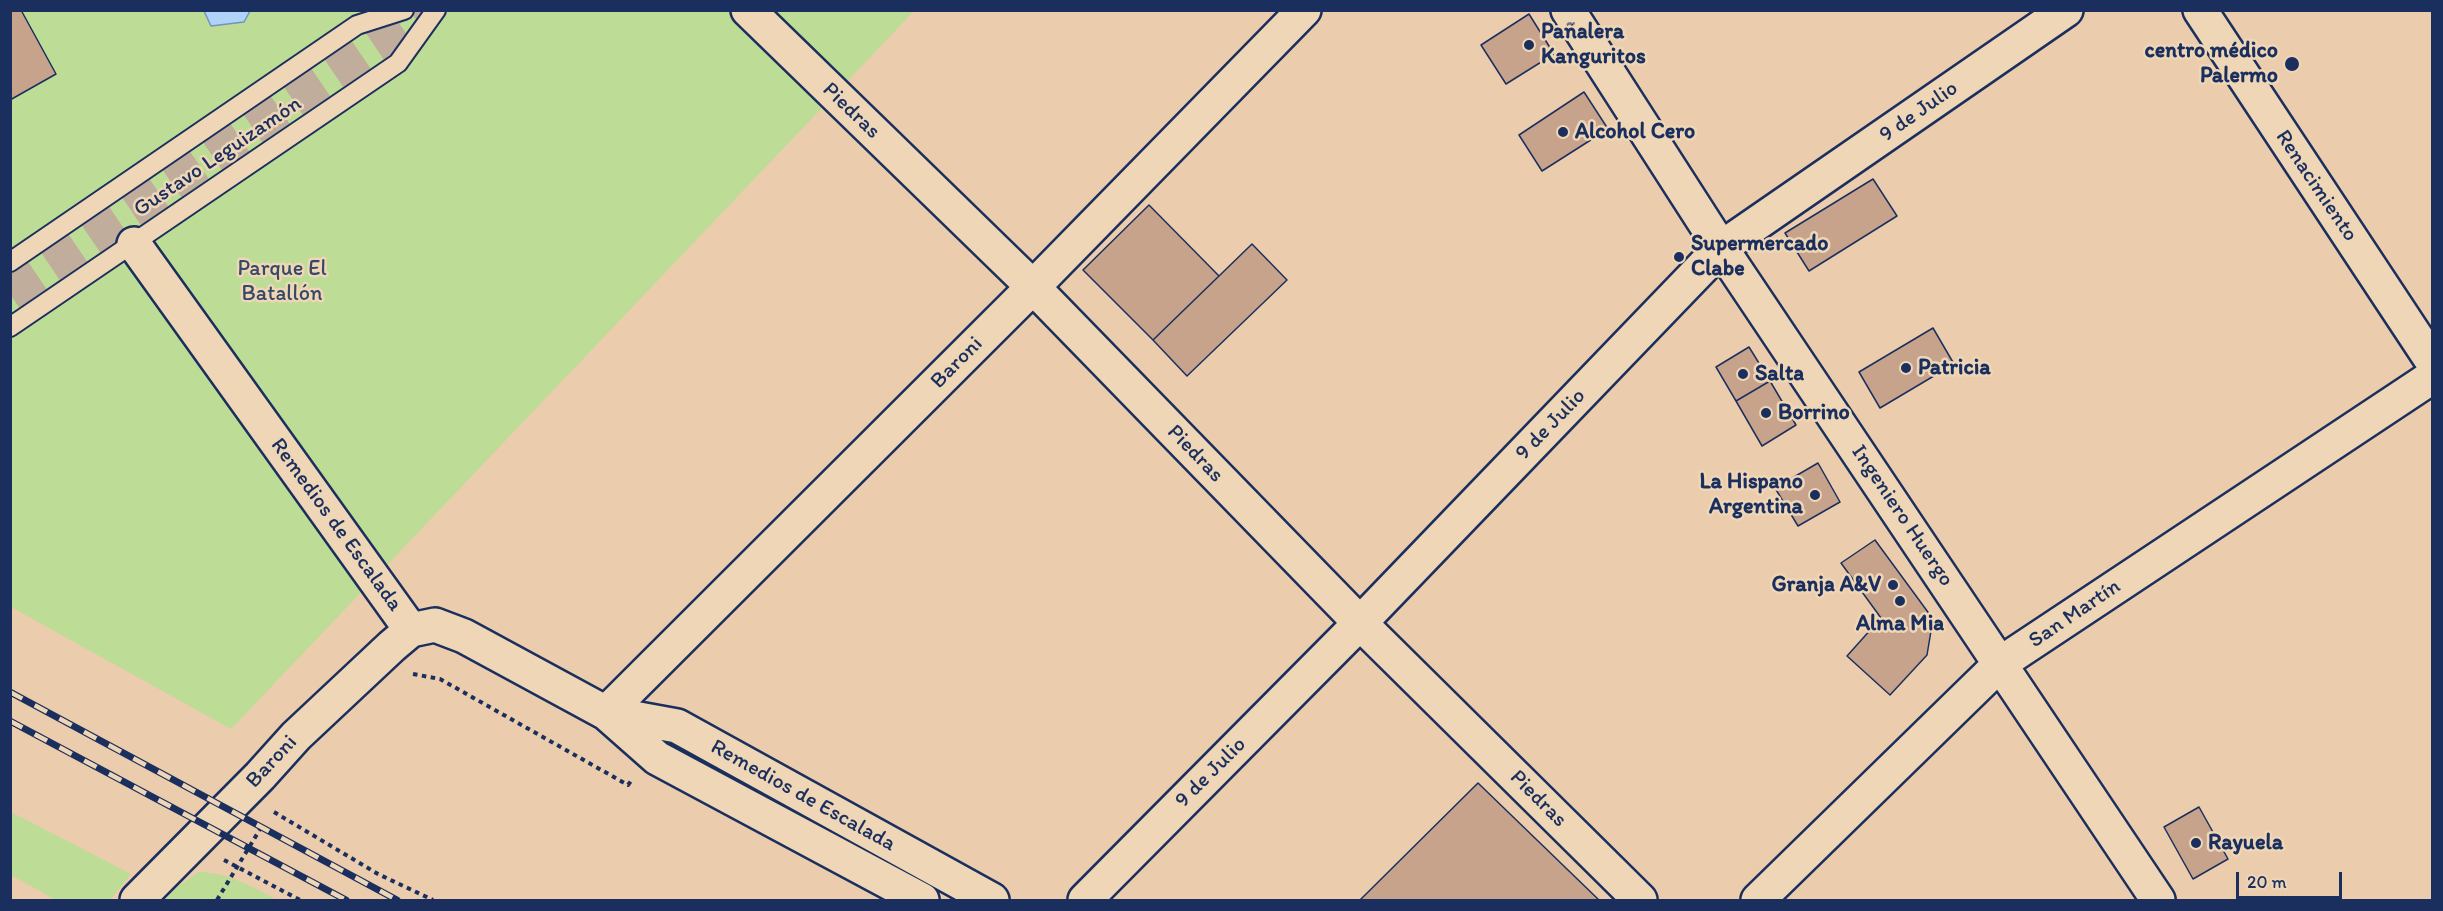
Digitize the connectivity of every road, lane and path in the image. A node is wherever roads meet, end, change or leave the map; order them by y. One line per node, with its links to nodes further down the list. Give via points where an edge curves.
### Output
1 (404, 10): 10 (lane, Gustavo Leguizamón, via 357,25)
2 (436, 10): 8 (lane, Gustavo Leguizamón, via 398,63)
3 (748, 10): 11 (street, Piedras)
4 (1304, 10): 11 (street, Baroni)
5 (1568, 10): 9 (street, Ingeniero Huergo)
6 (2066, 10): 9 (street, 9 de Julio)
7 (2200, 10): 13 (street, Renacimiento)
8 (134, 244): 12 (lane, Gustavo Leguizamón); 16 (street, Remedios de Escalada)
9 (1721, 248): 15 (street, 9 de Julio); 17 (street, Ingeniero Huergo)
10 (10, 262)
11 (1033, 287): 15 (street, Piedras); 19 (street, Baroni)
12 (10, 327)
13 (2433, 361)
14 (2433, 377): 17 (street, San Martín)
15 (1360, 623): 33 (street, 9 de Julio); 34 (street, Piedras)
16 (411, 630): 19 (street, Remedios de Escalada, via 435,625 464,636); 25 (street, Baroni, via 296,736)
17 (2001, 663): 35 (street, San Martín); 36 (street, Ingeniero Huergo)
18 (407, 675): 20 (path, via 440,679 628,785)
19 (606, 713): 20 (street, Remedios de Escalada); 32 (street, Remedios de Escalada, via 677,726)
20 (653, 755): 31 (street, Remedios de Escalada)
21 (277, 804): 22 (path)
22 (272, 811): 23 (path); 30 (path, via 378,874)
23 (268, 817)
24 (264, 822): 26 (path)
25 (193, 843): 26 (path); 27 (street, Baroni)
26 (237, 867): 28 (path); 29 (path)
27 (137, 900)
28 (216, 900)
29 (300, 900)
30 (434, 900)
31 (922, 900)
32 (992, 900)
33 (1085, 900)
34 (1640, 900)
35 (1758, 900)
36 (2158, 900)

